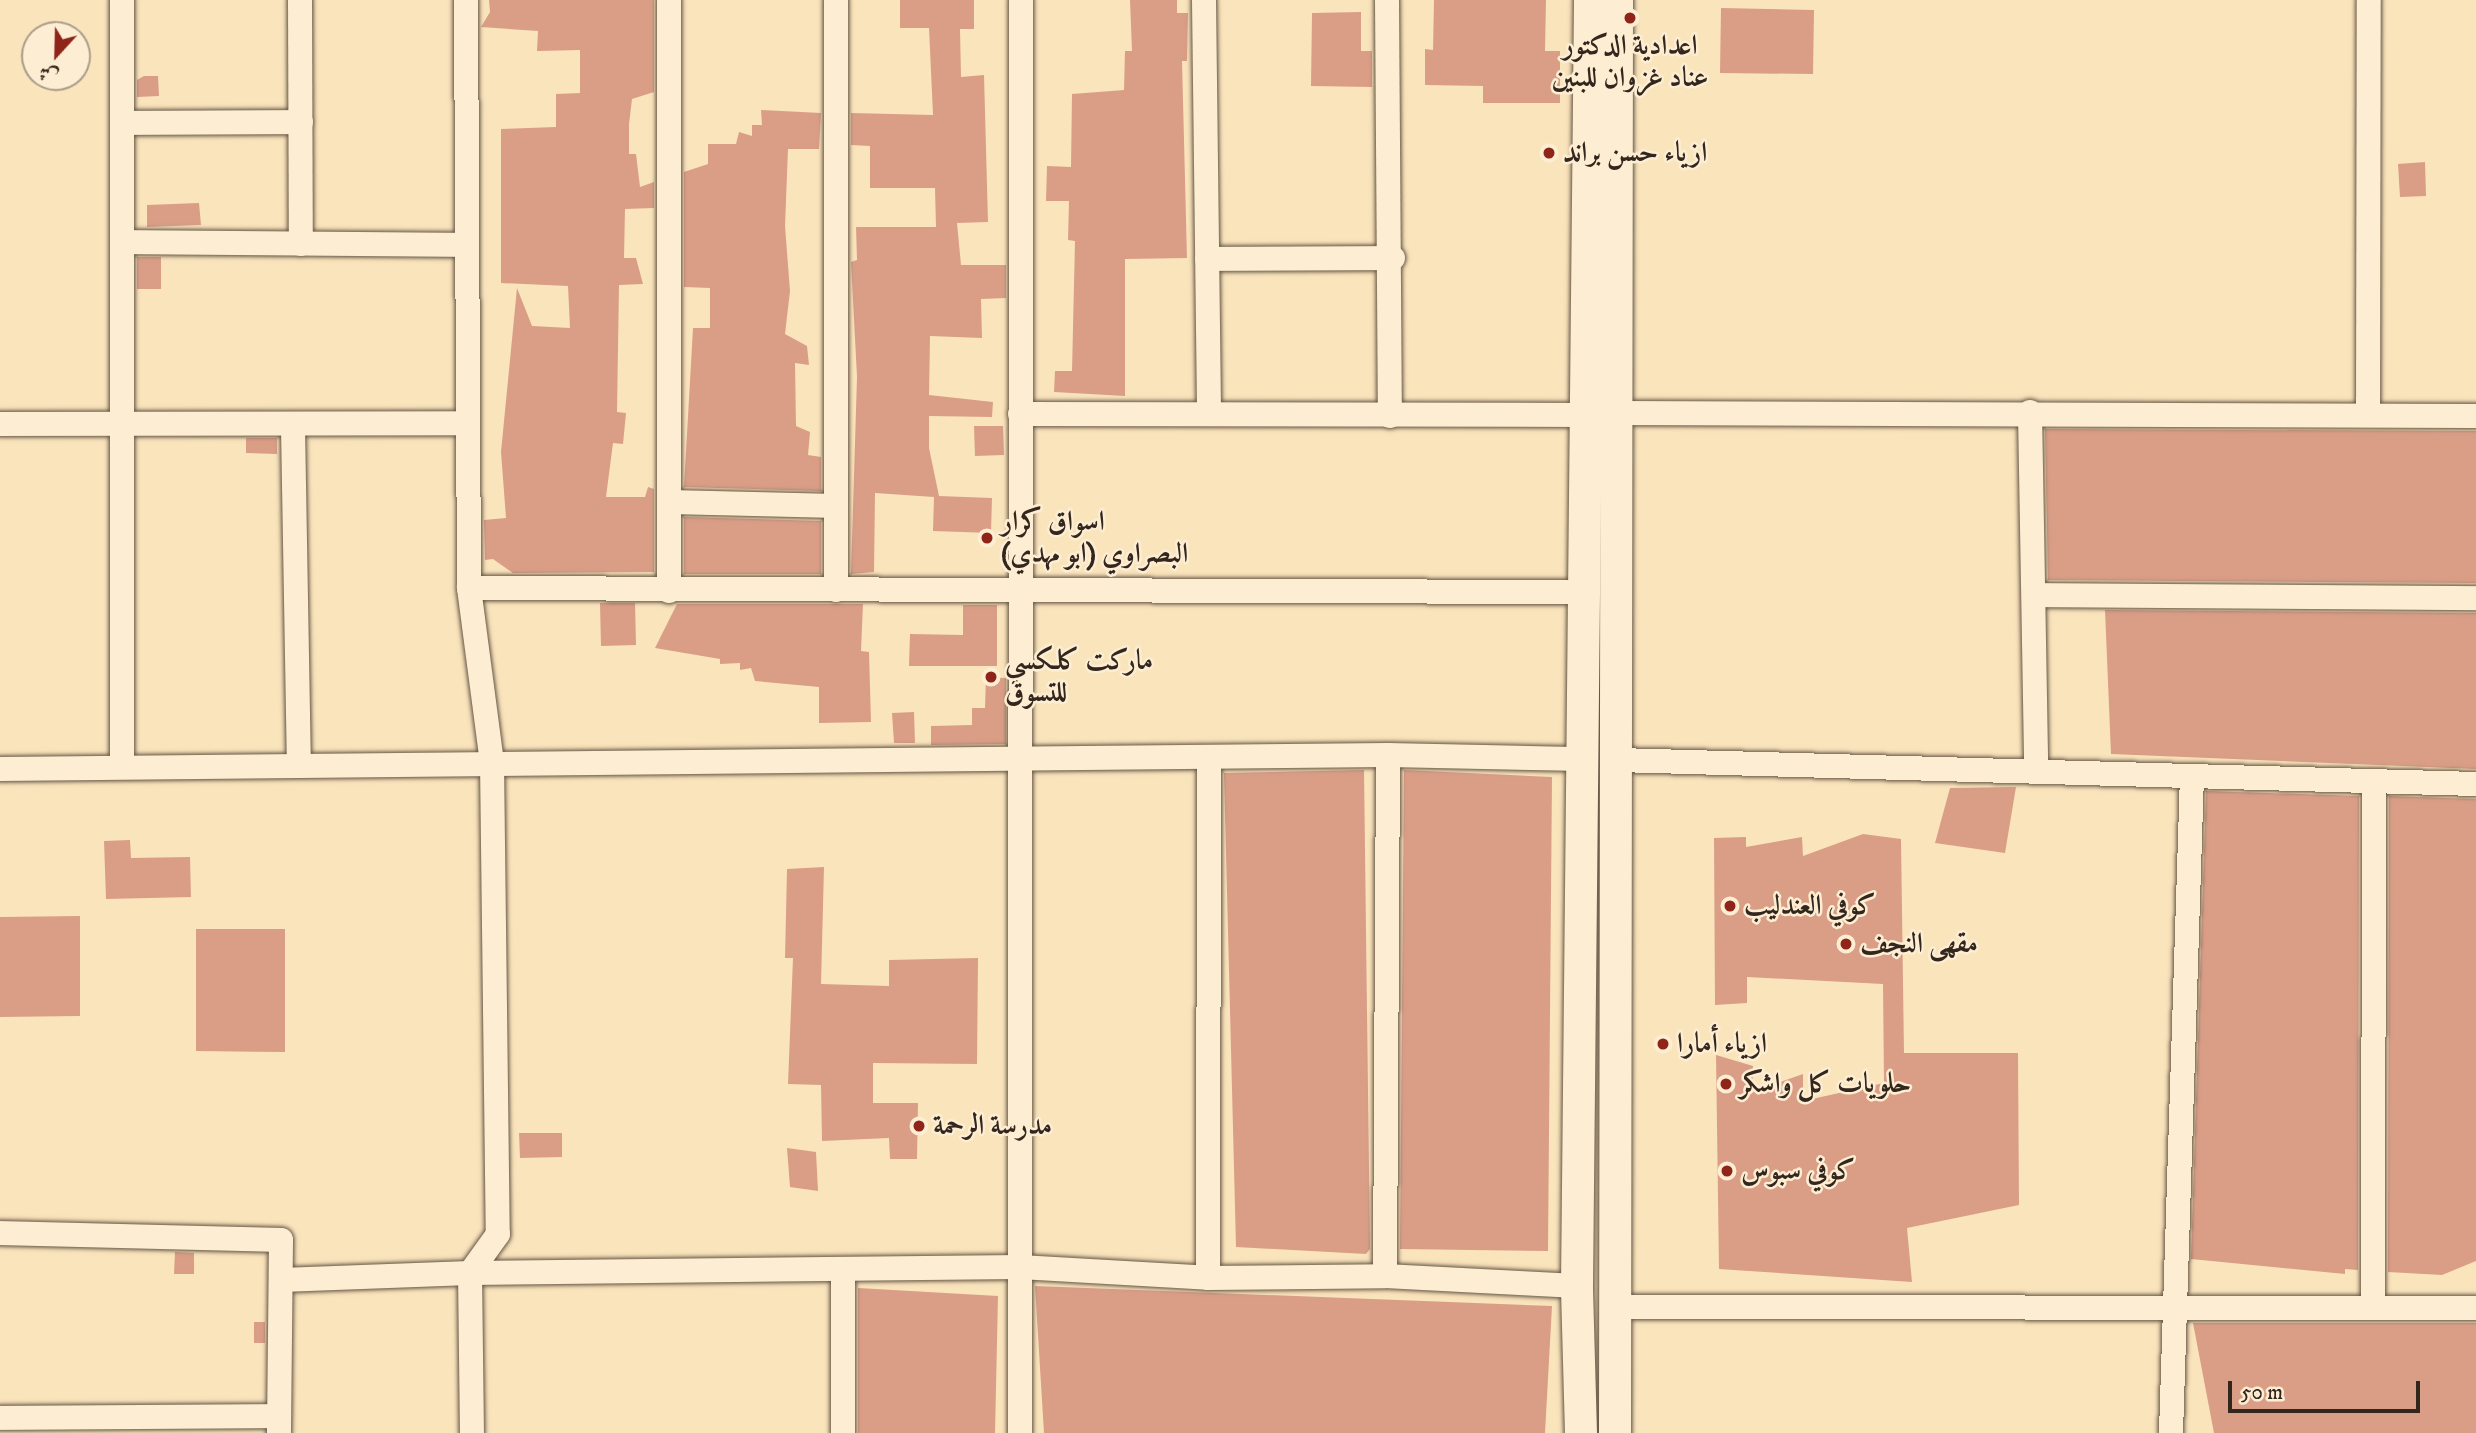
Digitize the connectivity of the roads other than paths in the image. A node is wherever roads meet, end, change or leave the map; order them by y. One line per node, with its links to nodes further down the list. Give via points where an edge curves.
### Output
1 (122, 0): 14 (street)
2 (300, 0): 13 (street)
3 (466, 0): 18 (street)
4 (670, 0): 33 (street)
5 (836, 0): 34 (street)
6 (1021, 0): 23 (street)
7 (1204, 0): 20 (street)
8 (1387, 0): 19 (street)
9 (1590, 0): 12 (street)
10 (1617, 0): 12 (street)
11 (2369, 0): 26 (street)
12 (1604, 103): 15 (street)
13 (300, 122): 14 (street); 17 (street)
14 (123, 123): 16 (street)
15 (1604, 168): 22 (street); 25 (street)
16 (125, 242): 17 (street); 31 (street)
17 (301, 244): 18 (street)
18 (467, 245): 29 (street)
19 (1393, 258): 20 (street); 27 (street)
20 (1207, 259): 24 (street)
21 (2030, 412): 22 (street); 26 (street); 40 (street)
22 (1617, 413): 46 (street)
23 (1020, 414): 24 (street); 38 (street)
24 (1209, 414): 27 (street)
25 (1585, 415): 27 (street); 39 (street)
26 (2368, 415): 28 (street)
27 (1390, 416)
28 (2476, 416)
29 (468, 423): 32 (street); 35 (street)
30 (0, 424): 31 (street)
31 (123, 426): 32 (street); 49 (street)
32 (293, 427): 47 (street)
33 (671, 502): 34 (street); 37 (street)
34 (836, 506): 36 (street)
35 (469, 588): 37 (street); 48 (street)
36 (836, 590): 37 (street); 38 (street)
37 (669, 591)
38 (1020, 591): 39 (street); 44 (street)
39 (1586, 592): 45 (street)
40 (2035, 595): 41 (street); 51 (street)
41 (2476, 598)
42 (1388, 755): 43 (street); 45 (street); 59 (street)
43 (1209, 757): 44 (street); 60 (street)
44 (1020, 759): 48 (street); 56 (street)
45 (1585, 759): 62 (street)
46 (1617, 760): 51 (street); 63 (street)
47 (299, 762): 48 (street); 49 (street)
48 (492, 762): 58 (street, via 498,1234)
49 (122, 765): 50 (street)
50 (0, 769)
51 (2036, 771): 52 (street)
52 (2192, 777): 53 (street); 64 (street)
53 (2374, 782): 54 (street); 65 (street)
54 (2476, 784)
55 (0, 1233): 61 (street, via 281,1240)
56 (1020, 1267): 57 (street); 60 (street); 73 (street)
57 (843, 1269): 58 (street); 72 (street)
58 (471, 1273): 61 (street); 71 (street)
59 (1385, 1276): 60 (street); 62 (street)
60 (1208, 1278)
61 (281, 1280): 70 (street)
62 (1577, 1286): 67 (street)
63 (1615, 1307): 64 (street); 68 (street)
64 (2172, 1307): 65 (street); 76 (street)
65 (2373, 1308): 66 (street)
66 (2476, 1308)
67 (1580, 1389): 68 (street, via 1597,1401); 74 (street)
68 (1615, 1391): 75 (street)
69 (0, 1418): 70 (street)
70 (279, 1424)
71 (472, 1433)
72 (843, 1433)
73 (1020, 1433)
74 (1581, 1433)
75 (1615, 1433)
76 (2171, 1433)

